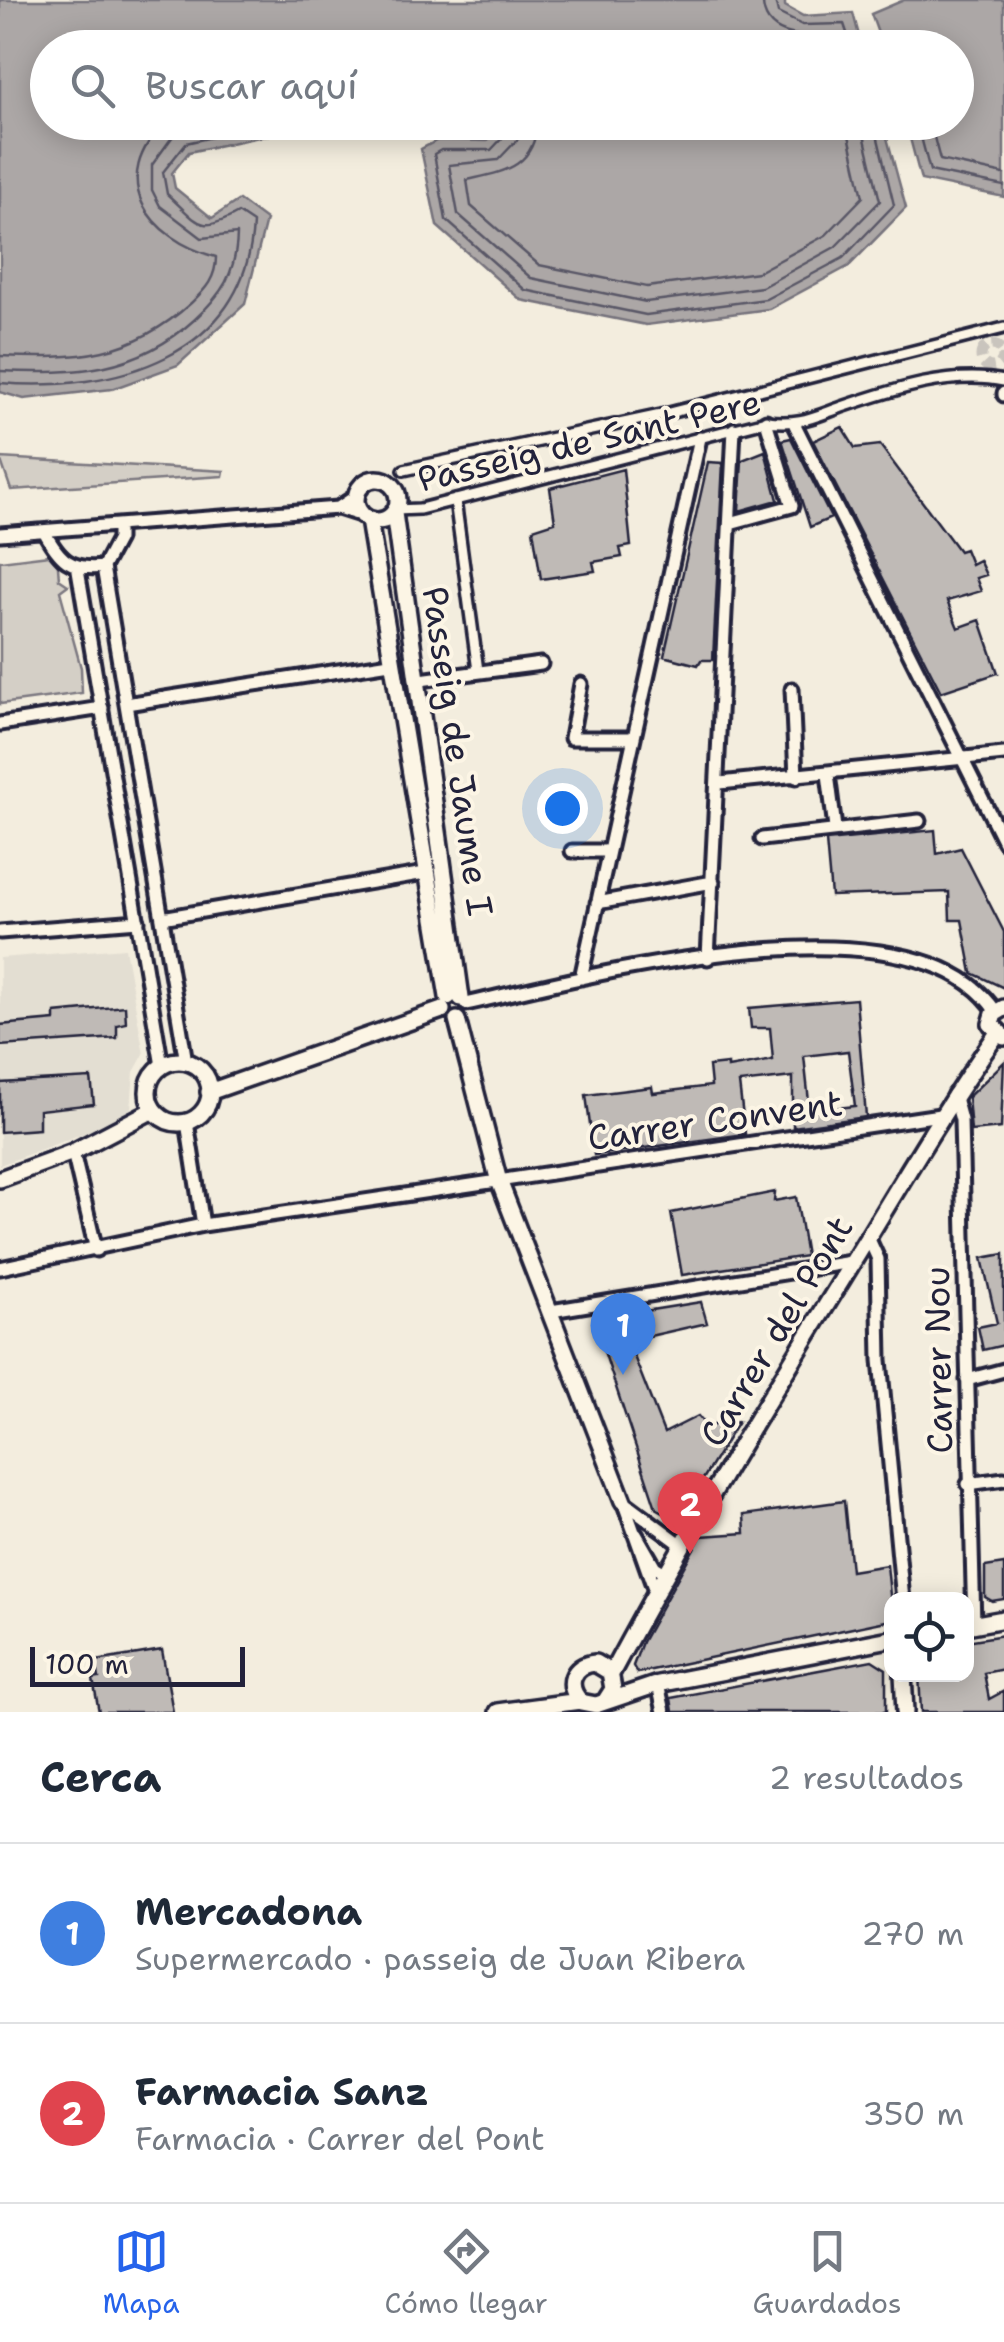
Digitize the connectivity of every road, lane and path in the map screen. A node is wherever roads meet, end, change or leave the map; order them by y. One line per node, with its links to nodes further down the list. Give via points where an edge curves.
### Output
1 (1004, 328): 7 (street, Passeig de Sant Pere)
2 (1004, 381): 4 (street, via 973,375 942,380)
3 (766, 421): 4 (street, Passeig de Sant Pere); 5 (street, Passeig de Sant Pere); 13 (street, via 792,506)
4 (795, 425): 30 (street)
5 (734, 429): 6 (street, Passeig de Sant Pere); 13 (street)
6 (700, 438): 9 (street, Passeig de Sant Pere); 28 (street)
7 (404, 470)
8 (356, 496): 10 (street); 11 (street, via 366,481 384,480 396,492); 12 (street)
9 (456, 500): 11 (street, Passeig de Sant Pere); 21 (street)
10 (338, 508): 12 (street); 14 (street)
11 (400, 512): 12 (street, via 381,521); 22 (street, Passeig de Jaume I)
12 (366, 518): 19 (street, Passeig de Jaume I)
13 (730, 524): 33 (street)
14 (118, 525): 15 (street); 17 (street)
15 (44, 530): 16 (street); 18 (street, via 56,554)
16 (0, 534)
17 (103, 567): 18 (street); 25 (street)
18 (78, 570): 26 (street)
19 (390, 663): 25 (street); 40 (street, Passeig de Jaume I)
20 (541, 664): 21 (street)
21 (478, 672): 22 (street)
22 (420, 680): 48 (street, Passeig de Jaume I)
23 (582, 684): 28 (street, via 571,738)
24 (792, 688): 32 (street)
25 (126, 704): 43 (street)
26 (102, 708): 27 (street); 44 (street)
27 (0, 724)
28 (633, 738): 39 (street)
29 (1004, 754): 30 (street)
30 (964, 758): 31 (street); 37 (street)
31 (828, 774): 32 (street); 35 (street)
32 (796, 777): 33 (street)
33 (720, 783): 41 (street)
34 (920, 820): 35 (street)
35 (835, 828): 36 (street)
36 (762, 838)
37 (1004, 842)
38 (572, 851): 39 (street)
39 (608, 851): 42 (street)
40 (426, 873): 43 (street); 48 (street, Passeig de Jaume I)
41 (713, 882): 42 (street); 46 (street)
42 (597, 903): 47 (street)
43 (162, 918): 51 (street)
44 (138, 920): 45 (street); 52 (street)
45 (0, 932)
46 (708, 958): 47 (street); 49 (street, via 838,946 918,958 960,978)
47 (581, 978): 48 (street)
48 (454, 1002): 53 (street); 59 (street, via 445,1016 456,1020)
49 (1000, 1010): 50 (street, via 991,1024)
50 (1000, 1036): 54 (street, Carrer del Pont)
51 (186, 1062): 52 (street); 53 (street, via 200,1070)
52 (162, 1066): 55 (street, via 150,1081)
53 (210, 1092): 57 (street, via 203,1111)
54 (954, 1094): 56 (street, Carrer del Pont); 68 (street, Carrer Nou, via 961,1120)
55 (153, 1110): 57 (street, via 168,1121); 58 (street)
56 (940, 1116): 59 (street, Carrer Convent); 62 (street, Carrer del Pont)
57 (187, 1122): 61 (street)
58 (73, 1152): 60 (street); 63 (street)
59 (498, 1178): 61 (street, Carrer Convent); 66 (street)
60 (0, 1179)
61 (203, 1225): 63 (street, Carrer Convent)
62 (868, 1237): 64 (street, Carrer del Pont); 76 (street, via 878,1259 880,1360)
63 (96, 1250): 65 (street, Carrer Convent)
64 (851, 1262): 66 (street); 73 (street, Carrer del Pont)
65 (0, 1268)
66 (551, 1311): 71 (street)
67 (1004, 1370): 68 (street)
68 (967, 1380): 70 (street, Carrer Nou)
69 (1004, 1479): 70 (street)
70 (968, 1484): 77 (street, Carrer Nou)
71 (624, 1501): 72 (street); 73 (street)
72 (636, 1534): 74 (street); 75 (street)
73 (682, 1545): 74 (street, Carrer del Pont)
74 (665, 1573): 75 (street, Carrer del Pont)
75 (654, 1591): 81 (street, Carrer del Pont)
76 (902, 1592)
77 (970, 1592)
78 (1004, 1619): 79 (street)
79 (974, 1625)
80 (884, 1640): 83 (street)
81 (608, 1671): 83 (street); 84 (street, via 613,1689); 84 (street, Carrer del Pont, via 581,1666)
82 (904, 1682): 87 (street)
83 (650, 1686): 84 (street); 86 (street)
84 (587, 1703): 85 (street)
85 (498, 1712)
86 (664, 1712)
87 (905, 1712)

